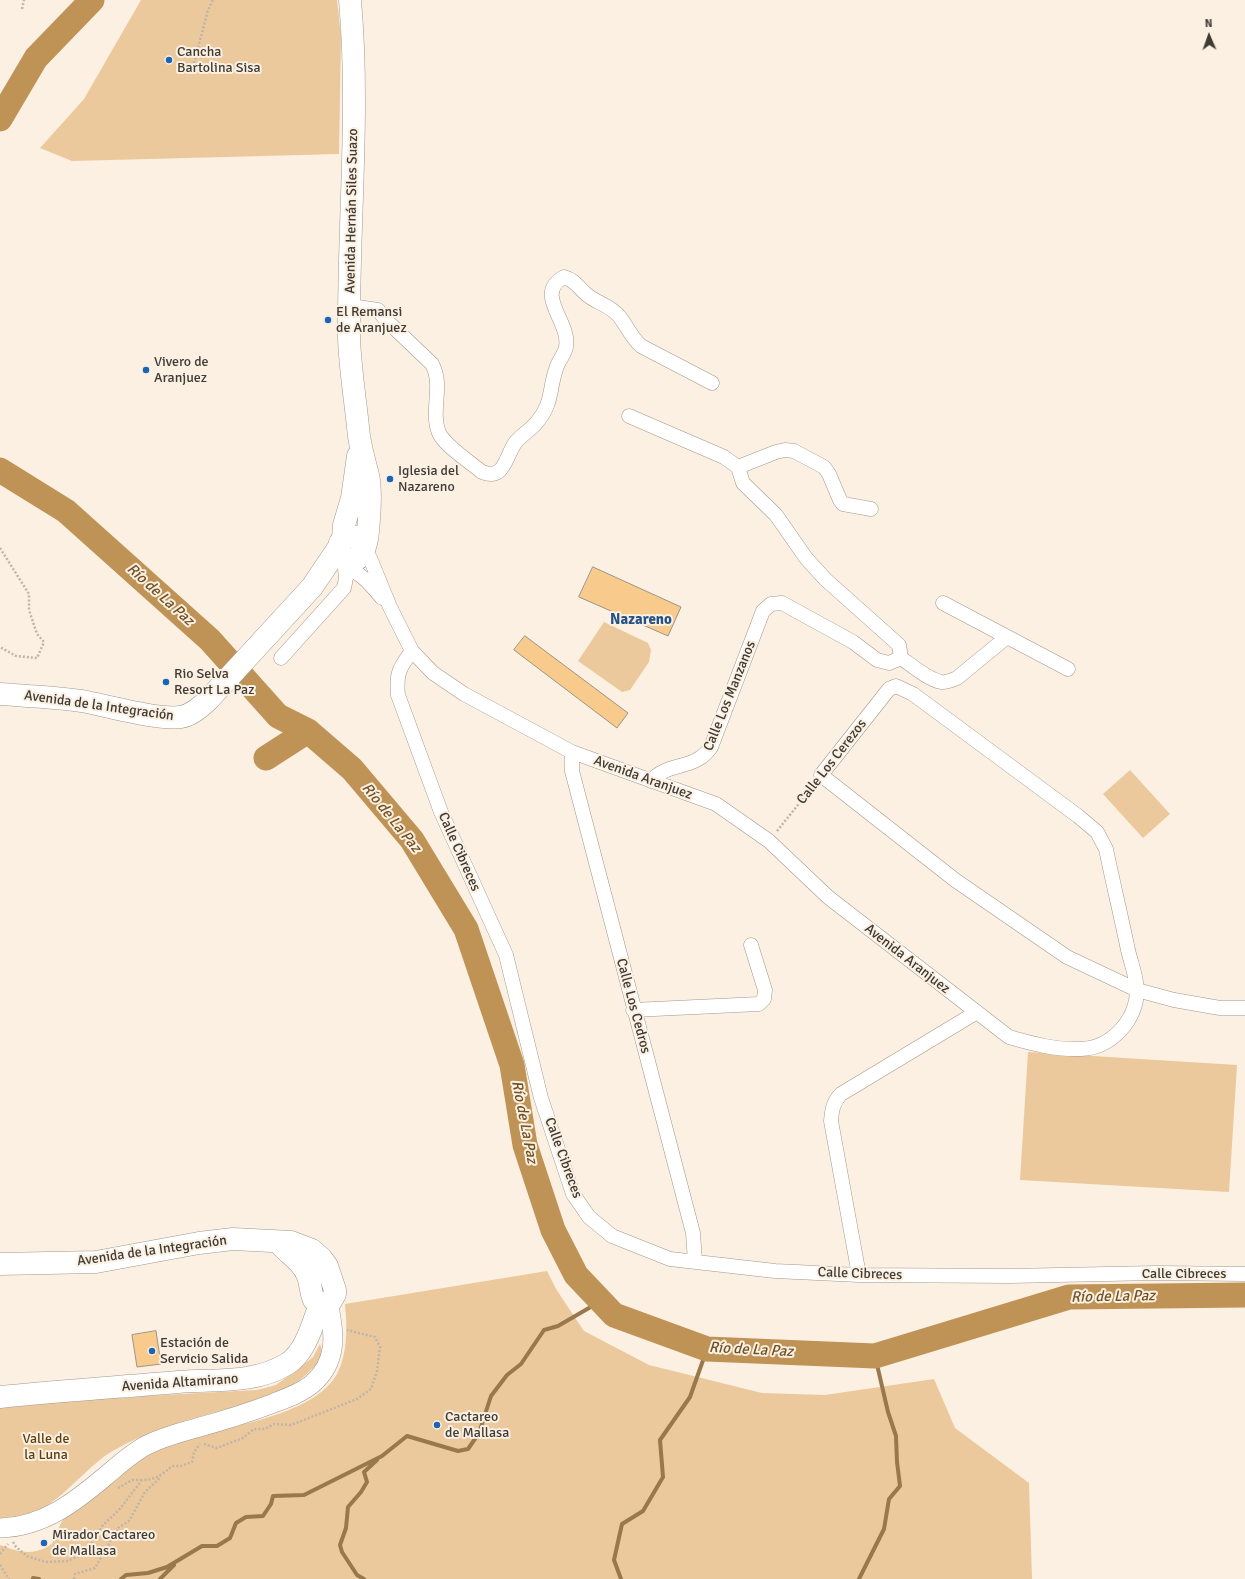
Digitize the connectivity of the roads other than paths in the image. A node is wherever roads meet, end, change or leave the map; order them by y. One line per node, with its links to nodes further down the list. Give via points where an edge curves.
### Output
1 (350, 0): 2 (main road, Avenida Hernán Siles Suazo, via 354,99)
2 (350, 306): 3 (street, via 378,310 432,364 437,372 436,420 440,434 446,442 489,475 496,474 502,469 516,442 545,412 555,370 566,348 567,336 552,302 551,290 556,281 564,277 572,279 585,293 619,316 632,338 641,346); 5 (main road, Avenida Hernán Siles Suazo, via 349,339)
3 (712, 383)
4 (629, 416): 6 (street, via 724,457)
5 (359, 445): 8 (main road, Avenida Hernán Siles Suazo, via 352,498); 9 (main road, Avenida Hernán Siles Suazo, via 369,477 369,516 367,538)
6 (738, 467): 7 (street, via 776,452 794,450 824,467 843,504); 16 (street, via 743,483 776,515 806,558 825,579 899,645)
7 (871, 509)
8 (341, 543): 9 (main road, via 346,537 355,536 361,541); 10 (main road, Avenida de la Integración)
9 (355, 558): 10 (main road, Avenida de la Integración); 12 (street, via 352,570 363,577); 12 (street, Avenida Aranjuez, via 370,558); 15 (street, via 344,588)
10 (312, 588): 19 (main road, Avenida de la Integración, via 209,699 196,711 182,717 153,715 80,701)
11 (943, 603): 13 (street)
12 (390, 607): 14 (street, Avenida Aranjuez)
13 (1008, 638): 16 (street, via 948,682 933,678); 17 (street)
14 (412, 651): 20 (street, Avenida Aranjuez, via 433,673 464,694); 27 (street, Calle Cibreces, via 401,665 397,679 398,695 441,812 506,955 541,1098 573,1194 589,1217 612,1236 670,1259)
15 (281, 658)
16 (901, 658): 21 (street, Calle Los Manzanos, via 889,663 877,660 853,642 782,603 771,604 764,611 711,747 705,756 695,762 664,770)
17 (1068, 669)
18 (896, 686): 23 (street, Avenida Aranjuez, via 919,699 1096,832 1106,849); 23 (street, Calle Los Cerezos, via 889,689 821,775 955,880 1067,957)
19 (0, 694)
20 (572, 752): 21 (street, Avenida Aranjuez); 25 (street, Calle Los Cedros, via 572,771)
21 (651, 781): 26 (street, Avenida Aranjuez, via 716,804 769,841 828,897)
22 (751, 945): 25 (street, via 765,990 764,1000 759,1004)
23 (1137, 990): 24 (street, via 1220,1008); 26 (street, Avenida Aranjuez, via 1135,1005 1127,1025 1102,1043 1082,1049 1042,1046 1009,1037)
24 (1245, 1008)
25 (633, 1010): 27 (street, Calle Los Cedros, via 693,1234)
26 (977, 1012): 30 (street, via 835,1100 831,1121)
27 (695, 1261): 30 (street, Calle Cibreces, via 775,1271)
28 (0, 1264): 31 (main road, Avenida de la Integración, via 96,1262 233,1239 279,1243 302,1264)
29 (1245, 1274): 30 (street, Calle Cibreces)
30 (859, 1275)
31 (323, 1296): 32 (main road, Avenida Altamirano, via 311,1329 298,1353 288,1363 268,1373 240,1380 195,1381); 33 (main road, Avenida de la Integración, via 333,1326 333,1341 329,1360 311,1384 292,1396 251,1412 169,1435 152,1443 125,1460 82,1496 48,1518)
32 (0, 1397)
33 (6, 1531)

